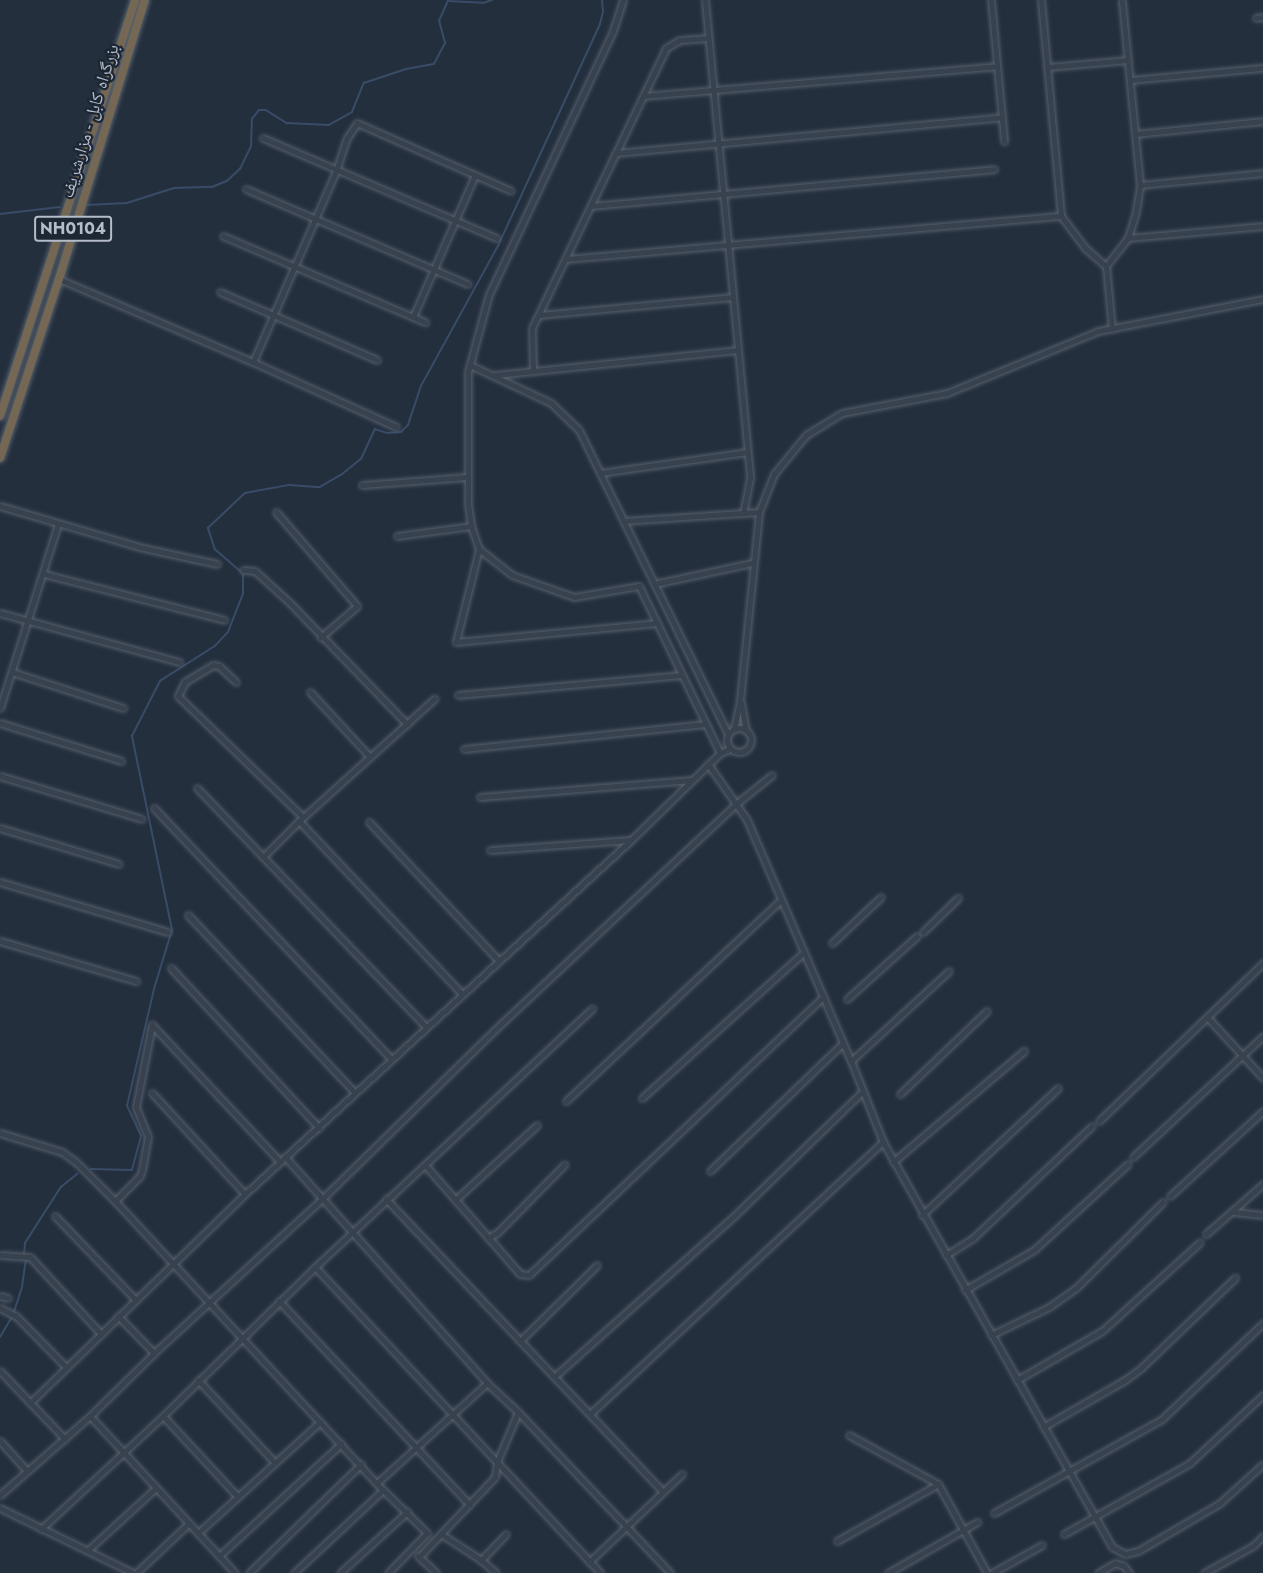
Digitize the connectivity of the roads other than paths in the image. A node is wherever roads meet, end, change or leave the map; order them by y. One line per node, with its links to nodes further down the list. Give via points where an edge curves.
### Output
1 (135, 0): 62 (highway, بزرگراه کابل - مزارشریف / NH0104)
2 (145, 0): 46 (highway, بزرگراه کابل - مزارشریف / NH0104)
3 (623, 0): 59 (street, via 613,31 489,294)
4 (705, 0): 10 (street)
5 (991, 0): 12 (street)
6 (1041, 0): 13 (street)
7 (1122, 0): 11 (street)
8 (1263, 17): 9 (street)
9 (1256, 18)
10 (708, 38): 16 (street); 17 (street, via 680,40 666,48)
11 (1128, 60): 13 (street); 15 (street)
12 (997, 66): 16 (street); 18 (street)
13 (1048, 67): 34 (street)
14 (1263, 68): 15 (street)
15 (1130, 80): 20 (street)
16 (713, 90): 17 (street); 23 (street)
17 (643, 96): 24 (street)
18 (1002, 117): 22 (street); 23 (street)
19 (1263, 122): 20 (street)
20 (1135, 134): 29 (street)
21 (263, 138): 26 (street)
22 (1004, 141)
23 (718, 144): 24 (street); 32 (street)
24 (616, 153): 33 (street)
25 (994, 169): 32 (street)
26 (336, 171): 28 (street, via 347,138 357,123); 35 (street); 36 (street)
27 (1263, 173): 29 (street)
28 (475, 175): 31 (street); 36 (street)
29 (1140, 185): 40 (street)
30 (246, 189): 35 (street)
31 (511, 191)
32 (723, 194): 33 (street); 41 (street)
33 (591, 206): 42 (street)
34 (1061, 216): 41 (street); 44 (street, via 1085,248)
35 (315, 218): 43 (street); 45 (street)
36 (455, 221): 39 (street); 45 (street)
37 (1263, 226): 40 (street)
38 (223, 236): 43 (street)
39 (496, 238)
40 (1128, 238): 44 (street)
41 (728, 245): 42 (street); 49 (street)
42 (566, 259): 51 (street)
43 (296, 265): 52 (street); 53 (street)
44 (1106, 266): 55 (street)
45 (434, 269): 47 (street); 53 (street)
46 (59, 279): 58 (street); 65 (highway, بزرگراه کابل - مزارشریف / NH0104)
47 (468, 284)
48 (220, 292): 52 (street)
49 (733, 297): 51 (street); 56 (street)
50 (1263, 299): 55 (street)
51 (539, 315): 60 (street, via 531,337)
52 (273, 316): 57 (street); 58 (street)
53 (413, 317): 54 (street)
54 (425, 322)
55 (1112, 329): 71 (street, via 1098,331 947,393 842,413 806,435 774,474)
56 (738, 350): 60 (street); 64 (street)
57 (377, 360)
58 (253, 362): 63 (street)
59 (470, 365): 61 (street); 67 (street)
60 (533, 371): 61 (street)
61 (493, 376): 66 (street, via 551,403 579,430)
62 (0, 416)
63 (396, 427)
64 (748, 452): 66 (street); 72 (street, via 750,478)
65 (0, 458)
66 (600, 473): 73 (street)
67 (467, 477): 68 (street); 75 (street)
68 (362, 485)
69 (0, 506): 74 (street)
70 (276, 512): 87 (street, via 357,606)
71 (759, 512): 72 (street); 78 (street)
72 (742, 513): 73 (street)
73 (623, 521): 82 (street)
74 (58, 524): 79 (street); 81 (street)
75 (471, 526): 76 (street); 77 (street)
76 (397, 536)
77 (479, 549): 86 (street, via 512,575 574,597 639,586); 86 (street, via 456,642)
78 (752, 563): 82 (street); 95 (street)
79 (217, 564)
80 (243, 570): 87 (street, via 255,572)
81 (44, 574): 84 (street); 85 (street)
82 (654, 584): 103 (street)
83 (0, 614): 85 (street)
84 (224, 620)
85 (27, 621): 88 (street); 89 (street)
86 (657, 623): 90 (street)
87 (321, 637): 99 (street)
88 (179, 662)
89 (12, 672): 96 (street); 97 (street)
90 (682, 675): 93 (street); 100 (street)
91 (236, 682): 118 (street, via 213,665 185,682 178,696)
92 (310, 692): 107 (street)
93 (458, 695)
94 (435, 698): 99 (street)
95 (740, 700): 101 (street); 102 (street)
96 (0, 708)
97 (123, 708)
98 (0, 723): 108 (street)
99 (407, 724): 107 (street)
100 (706, 724): 104 (street); 106 (street)
101 (734, 729): 102 (street); 103 (street)
102 (746, 731): 105 (street, via 750,738 748,748 741,752)
103 (728, 734): 105 (street)
104 (464, 749)
105 (730, 749): 106 (street)
106 (720, 753): 109 (street)
107 (370, 757): 118 (street)
108 (121, 761)
109 (708, 764): 112 (street); 115 (street)
110 (772, 775): 115 (street)
111 (0, 776): 117 (street)
112 (691, 780): 114 (street); 121 (street)
113 (197, 788): 123 (street)
114 (480, 797)
115 (736, 804): 128 (street, via 747,820); 179 (street)
116 (154, 808): 152 (street)
117 (142, 819)
118 (301, 819): 123 (street); 141 (street)
119 (369, 822): 136 (street)
120 (0, 828): 124 (street)
121 (631, 840): 122 (street); 136 (street)
122 (489, 850)
123 (264, 856): 147 (street)
124 (118, 864)
125 (0, 882): 130 (street)
126 (881, 897): 134 (street)
127 (958, 898): 131 (street)
128 (781, 900): 135 (street); 161 (street)
129 (188, 915): 158 (street)
130 (168, 932)
131 (923, 932)
132 (917, 936): 143 (street)
133 (0, 941): 140 (street)
134 (832, 943)
135 (804, 952): 142 (street); 160 (street)
136 (498, 960): 141 (street)
137 (1263, 963): 146 (street)
138 (171, 968): 166 (street)
139 (949, 971): 153 (street)
140 (136, 981)
141 (461, 993): 147 (street)
142 (823, 997): 149 (street); 190 (street, via 529,1275 520,1274)
143 (847, 999)
144 (592, 1009): 174 (street)
145 (987, 1011): 159 (street)
146 (1207, 1017): 151 (street); 163 (street)
147 (425, 1026): 152 (street)
148 (1263, 1036): 151 (street)
149 (843, 1043): 153 (street); 175 (street)
150 (1024, 1052): 171 (street)
151 (1242, 1056): 154 (street); 169 (street)
152 (391, 1059): 158 (street)
153 (851, 1061): 156 (street)
154 (1263, 1078)
155 (1058, 1088): 185 (street)
156 (863, 1091): 168 (street); 214 (street, via 732,1217)
157 (152, 1093): 177 (street)
158 (355, 1093): 166 (street)
159 (900, 1094)
160 (642, 1098)
161 (566, 1101)
162 (1263, 1111): 178 (street)
163 (1099, 1121)
164 (537, 1125): 181 (street)
165 (1092, 1126): 193 (street, via 973,1238)
166 (319, 1128): 170 (street)
167 (0, 1133): 182 (street, via 62,1152)
168 (883, 1142): 171 (street); 221 (street)
169 (1133, 1157)
170 (283, 1160): 177 (street); 179 (street); 182 (street, via 152,1025 136,1107 148,1137 142,1170)
171 (893, 1162): 185 (street)
172 (565, 1164): 190 (street)
173 (1128, 1164): 198 (street, via 1034,1250)
174 (425, 1165): 180 (street); 181 (street)
175 (710, 1171)
176 (1263, 1184): 184 (street)
177 (245, 1194): 194 (street)
178 (1170, 1196)
179 (322, 1198): 188 (street); 203 (street)
180 (386, 1199): 188 (street); 210 (street)
181 (455, 1200): 190 (street)
182 (115, 1201): 194 (street)
183 (1163, 1202): 208 (street, via 1076,1288)
184 (1234, 1212): 186 (street); 189 (street)
185 (922, 1215): 193 (street)
186 (1263, 1215)
187 (55, 1216): 201 (street)
188 (352, 1233): 196 (street); 217 (street)
189 (1206, 1234)
190 (488, 1238)
191 (1200, 1242): 216 (street, via 1102,1331)
192 (0, 1255): 207 (street, via 28,1256)
193 (946, 1255): 198 (street)
194 (173, 1264): 201 (street); 203 (street)
195 (597, 1265): 210 (street)
196 (315, 1267): 202 (street); 224 (street)
197 (1235, 1278): 226 (street, via 1125,1380)
198 (965, 1290): 208 (street)
199 (0, 1296): 200 (street)
200 (8, 1298)
201 (135, 1299): 205 (street)
202 (279, 1301): 209 (street); 231 (street)
203 (209, 1304): 209 (street); 211 (street)
204 (0, 1308): 212 (street, via 15,1316)
205 (118, 1316): 207 (street); 211 (street)
206 (1263, 1323): 237 (street, via 1162,1419)
207 (101, 1334): 212 (street)
208 (991, 1335): 216 (street)
209 (242, 1339): 215 (street); 225 (street)
210 (520, 1341): 214 (street)
211 (154, 1353): 222 (street)
212 (66, 1367): 219 (street)
213 (0, 1371): 219 (street)
214 (554, 1377): 221 (street)
215 (198, 1380): 223 (street); 234 (street)
216 (1017, 1380): 226 (street)
217 (487, 1383): 220 (street); 224 (street)
218 (1263, 1395): 251 (street, via 1190,1463)
219 (30, 1403): 228 (street)
220 (518, 1412): 233 (street); 254 (street)
221 (590, 1414): 244 (street)
222 (90, 1416): 228 (street); 232 (street)
223 (163, 1416): 232 (street); 246 (street)
224 (452, 1416): 231 (street); 233 (street)
225 (320, 1422): 230 (street); 234 (street)
226 (1043, 1427): 237 (street)
227 (849, 1435): 241 (street)
228 (65, 1439): 238 (street)
229 (0, 1441): 238 (street)
230 (341, 1444): 235 (street); 266 (street)
231 (415, 1449): 240 (street); 247 (street)
232 (122, 1452): 242 (street); 255 (street)
233 (497, 1462): 247 (street, via 495,1477); 269 (street)
234 (275, 1463): 246 (street)
235 (361, 1464): 240 (street); 272 (street)
236 (1263, 1464): 251 (street, via 1220,1503 1138,1551 1125,1554 1112,1547)
237 (1067, 1471): 250 (street); 251 (street)
238 (27, 1472): 245 (street)
239 (682, 1474): 244 (street)
240 (378, 1482): 243 (street)
241 (938, 1484): 256 (street); 262 (street)
242 (156, 1488): 253 (street); 264 (street)
243 (383, 1490): 249 (street); 273 (street)
244 (662, 1491): 254 (street)
245 (0, 1495)
246 (238, 1497): 257 (street)
247 (470, 1505): 259 (street)
248 (0, 1508): 255 (street)
249 (407, 1512): 265 (street, via 428,1533); 274 (street)
250 (994, 1513)
251 (1094, 1517): 258 (street)
252 (977, 1522): 256 (street)
253 (188, 1524): 257 (street); 270 (street)
254 (626, 1526): 269 (street); 279 (street)
255 (41, 1529): 264 (street)
256 (964, 1530): 280 (street); 281 (street)
257 (198, 1533): 266 (street)
258 (1064, 1533)
259 (441, 1534): 267 (street); 268 (street)
260 (506, 1534): 268 (street)
261 (1263, 1536): 285 (street, via 1253,1546)
262 (837, 1540)
263 (1042, 1545): 282 (street)
264 (88, 1550): 270 (street)
265 (412, 1551): 267 (street); 275 (street)
266 (219, 1556): 271 (street)
267 (419, 1557): 276 (street)
268 (481, 1560): 277 (street)
269 (590, 1562): 278 (street)
270 (135, 1573)
271 (235, 1573)
272 (249, 1573)
273 (294, 1573)
274 (340, 1573)
275 (388, 1573)
276 (435, 1573)
277 (496, 1573)
278 (600, 1573)
279 (670, 1573)
280 (888, 1573)
281 (987, 1573)
282 (992, 1573)
283 (1098, 1573): 284 (street, via 1115,1563)
284 (1129, 1573)
285 (1204, 1573)

